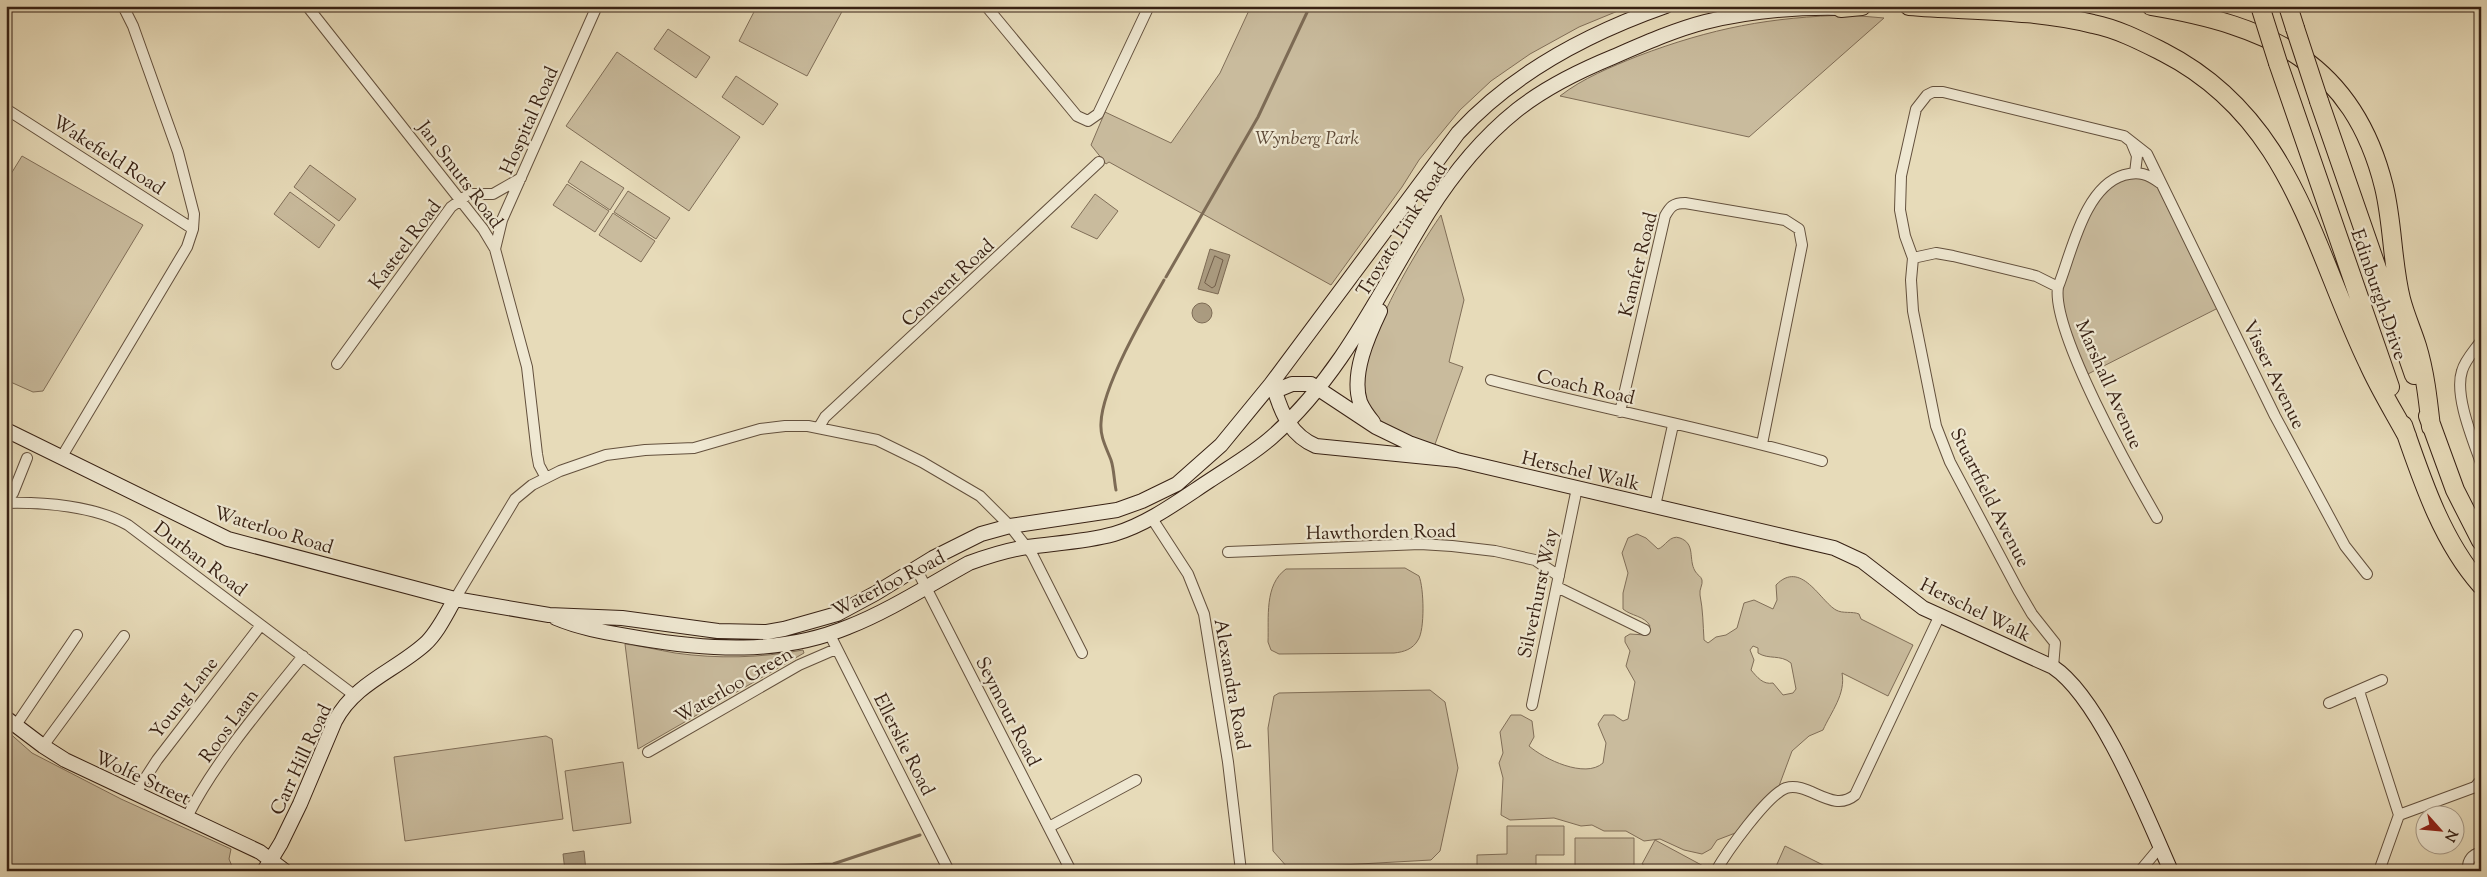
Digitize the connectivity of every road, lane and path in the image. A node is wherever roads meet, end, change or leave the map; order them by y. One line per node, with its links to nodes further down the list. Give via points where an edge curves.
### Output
1 (123, 6): 21 (street, via 178,152 194,214)
2 (307, 6): 20 (street, Jan Smuts Road)
3 (597, 6): 18 (street, Hospital Road)
4 (986, 6): 5 (street, via 1077,116 1088,120 1098,114)
5 (1149, 6)
6 (1666, 6): 26 (main road, Trovato Link Road, via 1549,60 1499,93 1477,112 1458,132)
7 (1862, 6): 13 (highway)
8 (1909, 6): 39 (highway, via 1980,9 2095,24 2175,58 2222,93 2261,134 2290,180 2368,363)
9 (2151, 6): 36 (highway, via 2212,19 2274,41 2322,74 2353,110 2374,152 2384,189 2401,300 2426,382)
10 (2260, 6): 39 (highway, Edinburgh Drive, bridge)
11 (2288, 6): 36 (highway, Edinburgh Drive, bridge)
12 (1815, 7): 13 (main road, Trovato Link Road); 24 (main road, Trovato Link Road, via 1787,8 1705,22 1622,52 1542,92 1498,128 1456,174)
13 (1841, 8)
14 (6, 109): 21 (street, Wakefield Road)
15 (2124, 136): 17 (street, via 2134,146 2137,156); 19 (street, Stuartfield Avenue, via 2147,154); 23 (street, Stuartfield Avenue, via 1943,92 1927,95 1916,109 1901,176 1900,210)
16 (1099, 162): 37 (street, Convent Road, via 825,417)
17 (2135, 173): 19 (street, via 2151,176); 25 (street, via 2113,179 2095,197)
18 (521, 178): 20 (street, Kasteel Road, via 493,194 469,194); 22 (street, Hospital Road, via 502,220)
19 (2160, 184): 59 (street, Visser Avenue, via 2280,425 2345,546)
20 (460, 200): 22 (street, Jan Smuts Road, via 484,229); 28 (street, Kasteel Road, via 451,207)
21 (193, 229): 42 (street, via 187,247)
22 (495, 249): 47 (street, Jan Smuts Road, via 527,367 537,454)
23 (1914, 258): 25 (street, via 1936,254 1952,256 2036,276); 74 (street, Stuartfield Avenue, via 1911,280 1913,311 1936,426 1950,462 2018,590 2032,614 2056,643)
24 (1394, 272): 30 (main road, Trovato Link Road, via 1364,325); 35 (main road, via 1358,377 1360,401)
25 (2058, 287): 53 (street, Marshall Avenue, via 2058,309 2085,380)
26 (1306, 336): 31 (main road, via 1298,358); 44 (main road, Trovato Link Road, via 1236,428)
27 (2481, 342): 46 (street, via 2467,359 2460,380 2464,412)
28 (337, 364)
29 (1491, 380): 32 (street, Coach Road)
30 (1320, 388): 31 (main road, via 1301,383); 33 (main road, Trovato Link Road); 35 (main road, Herschel Walk)
31 (1275, 390): 33 (main road); 44 (main road, via 1228,448)
32 (1620, 412): 34 (street, Coach Road); 40 (street, Kamfer Road, via 1665,216 1670,207 1685,203 1785,220 1799,229 1802,245)
33 (1288, 423): 43 (main road, Herschel Walk, via 1304,441 1327,448); 52 (main road, Trovato Link Road, via 1246,456)
34 (1673, 425): 40 (street, Coach Road); 51 (street)
35 (1376, 427): 43 (main road, Herschel Walk)
36 (2431, 427): 55 (highway, Edinburgh Drive, via 2455,490)
37 (819, 428): 47 (street, via 785,426 740,434 694,448 606,455 574,464); 54 (street, via 869,438 898,449 976,493)
38 (6, 430): 42 (main road, Waterloo Road)
39 (2407, 436): 61 (highway, Edinburgh Drive, via 2433,505 2452,543)
40 (1762, 444): 45 (street, Coach Road)
41 (27, 458): 50 (street)
42 (61, 458): 63 (main road, Waterloo Road, via 228,538)
43 (1458, 460): 48 (main road, Herschel Walk)
44 (1204, 461): 49 (main road, Trovato Link Road, via 1177,484)
45 (1822, 461)
46 (2481, 463)
47 (546, 478): 63 (street, via 523,492 509,506)
48 (1577, 488): 51 (main road, Herschel Walk); 60 (street, Silverhurst Way)
49 (1142, 501): 54 (main road, Waterloo Road, via 1102,513)
50 (6, 502): 66 (street, Durban Road, via 94,510 112,515)
51 (1655, 506): 65 (main road, Herschel Walk, via 1841,550 1862,561 1917,605)
52 (1151, 517): 56 (main road, Waterloo Road, via 1116,534); 96 (street, Alexandra Road, via 1188,574 1204,614 1228,762)
53 (2157, 518)
54 (1010, 526): 56 (street); 58 (main road, Waterloo Road, via 970,539)
55 (2481, 541)
56 (1026, 548): 62 (main road, Waterloo Road, via 969,563); 72 (street)
57 (1228, 552): 60 (street, Hawthorden Road, via 1420,544 1452,546 1535,560)
58 (916, 568): 62 (street, Seymour Road); 64 (main road, Waterloo Road, via 837,614 766,632 718,631 586,615)
59 (2368, 574)
60 (1558, 582): 67 (street, Hawthorden Road); 79 (street, Silverhurst Way)
61 (2481, 585)
62 (925, 586): 68 (main road, Waterloo Road, via 866,619); 88 (street, Seymour Road)
63 (455, 599): 64 (main road, Waterloo Road); 77 (main road, Carr Hill Road, via 424,645)
64 (548, 615): 68 (main road, Waterloo Road, via 622,635 711,648 771,646)
65 (1938, 616): 74 (main road, Herschel Walk); 92 (street, via 1855,795 1832,801 1800,788 1781,790 1744,830)
66 (261, 625): 73 (street, Durban Road); 85 (street, Young Lane, via 157,760)
67 (1645, 630)
68 (829, 633): 71 (street, Ellerslie Road)
69 (77, 635): 80 (street)
70 (124, 636): 81 (street)
71 (836, 648): 82 (street, Waterloo Green, via 799,665); 94 (street, Ellerslie Road)
72 (1082, 653)
73 (303, 656): 77 (street, Durban Road); 87 (street, Roos Laan, via 216,771)
74 (2053, 667): 89 (main road, Herschel Walk, via 2066,676 2081,694 2104,731)
75 (2382, 680): 76 (street)
76 (2359, 691): 78 (street); 86 (street)
77 (354, 695): 91 (main road, Carr Hill Road, via 338,716 300,804)
78 (2329, 703)
79 (1532, 705)
80 (11, 721): 81 (main road, Wolfe Street)
81 (43, 746): 85 (main road, Wolfe Street)
82 (648, 752)
83 (1136, 780): 88 (street)
84 (2479, 784): 86 (street)
85 (135, 794): 87 (main road, Wolfe Street)
86 (2399, 815): 99 (street)
87 (187, 817): 91 (main road, Wolfe Street, via 260,852)
88 (1049, 827): 95 (street, Seymour Road)
89 (2160, 847): 97 (street); 98 (main road, Herschel Walk)
90 (2481, 852): 100 (street, via 2473,854)
91 (267, 865): 93 (main road, Wolfe Street)
92 (1718, 867)
93 (285, 871)
94 (950, 871)
95 (1071, 871)
96 (1241, 871)
97 (2140, 871)
98 (2170, 871)
99 (2380, 871)
100 (2468, 871)

